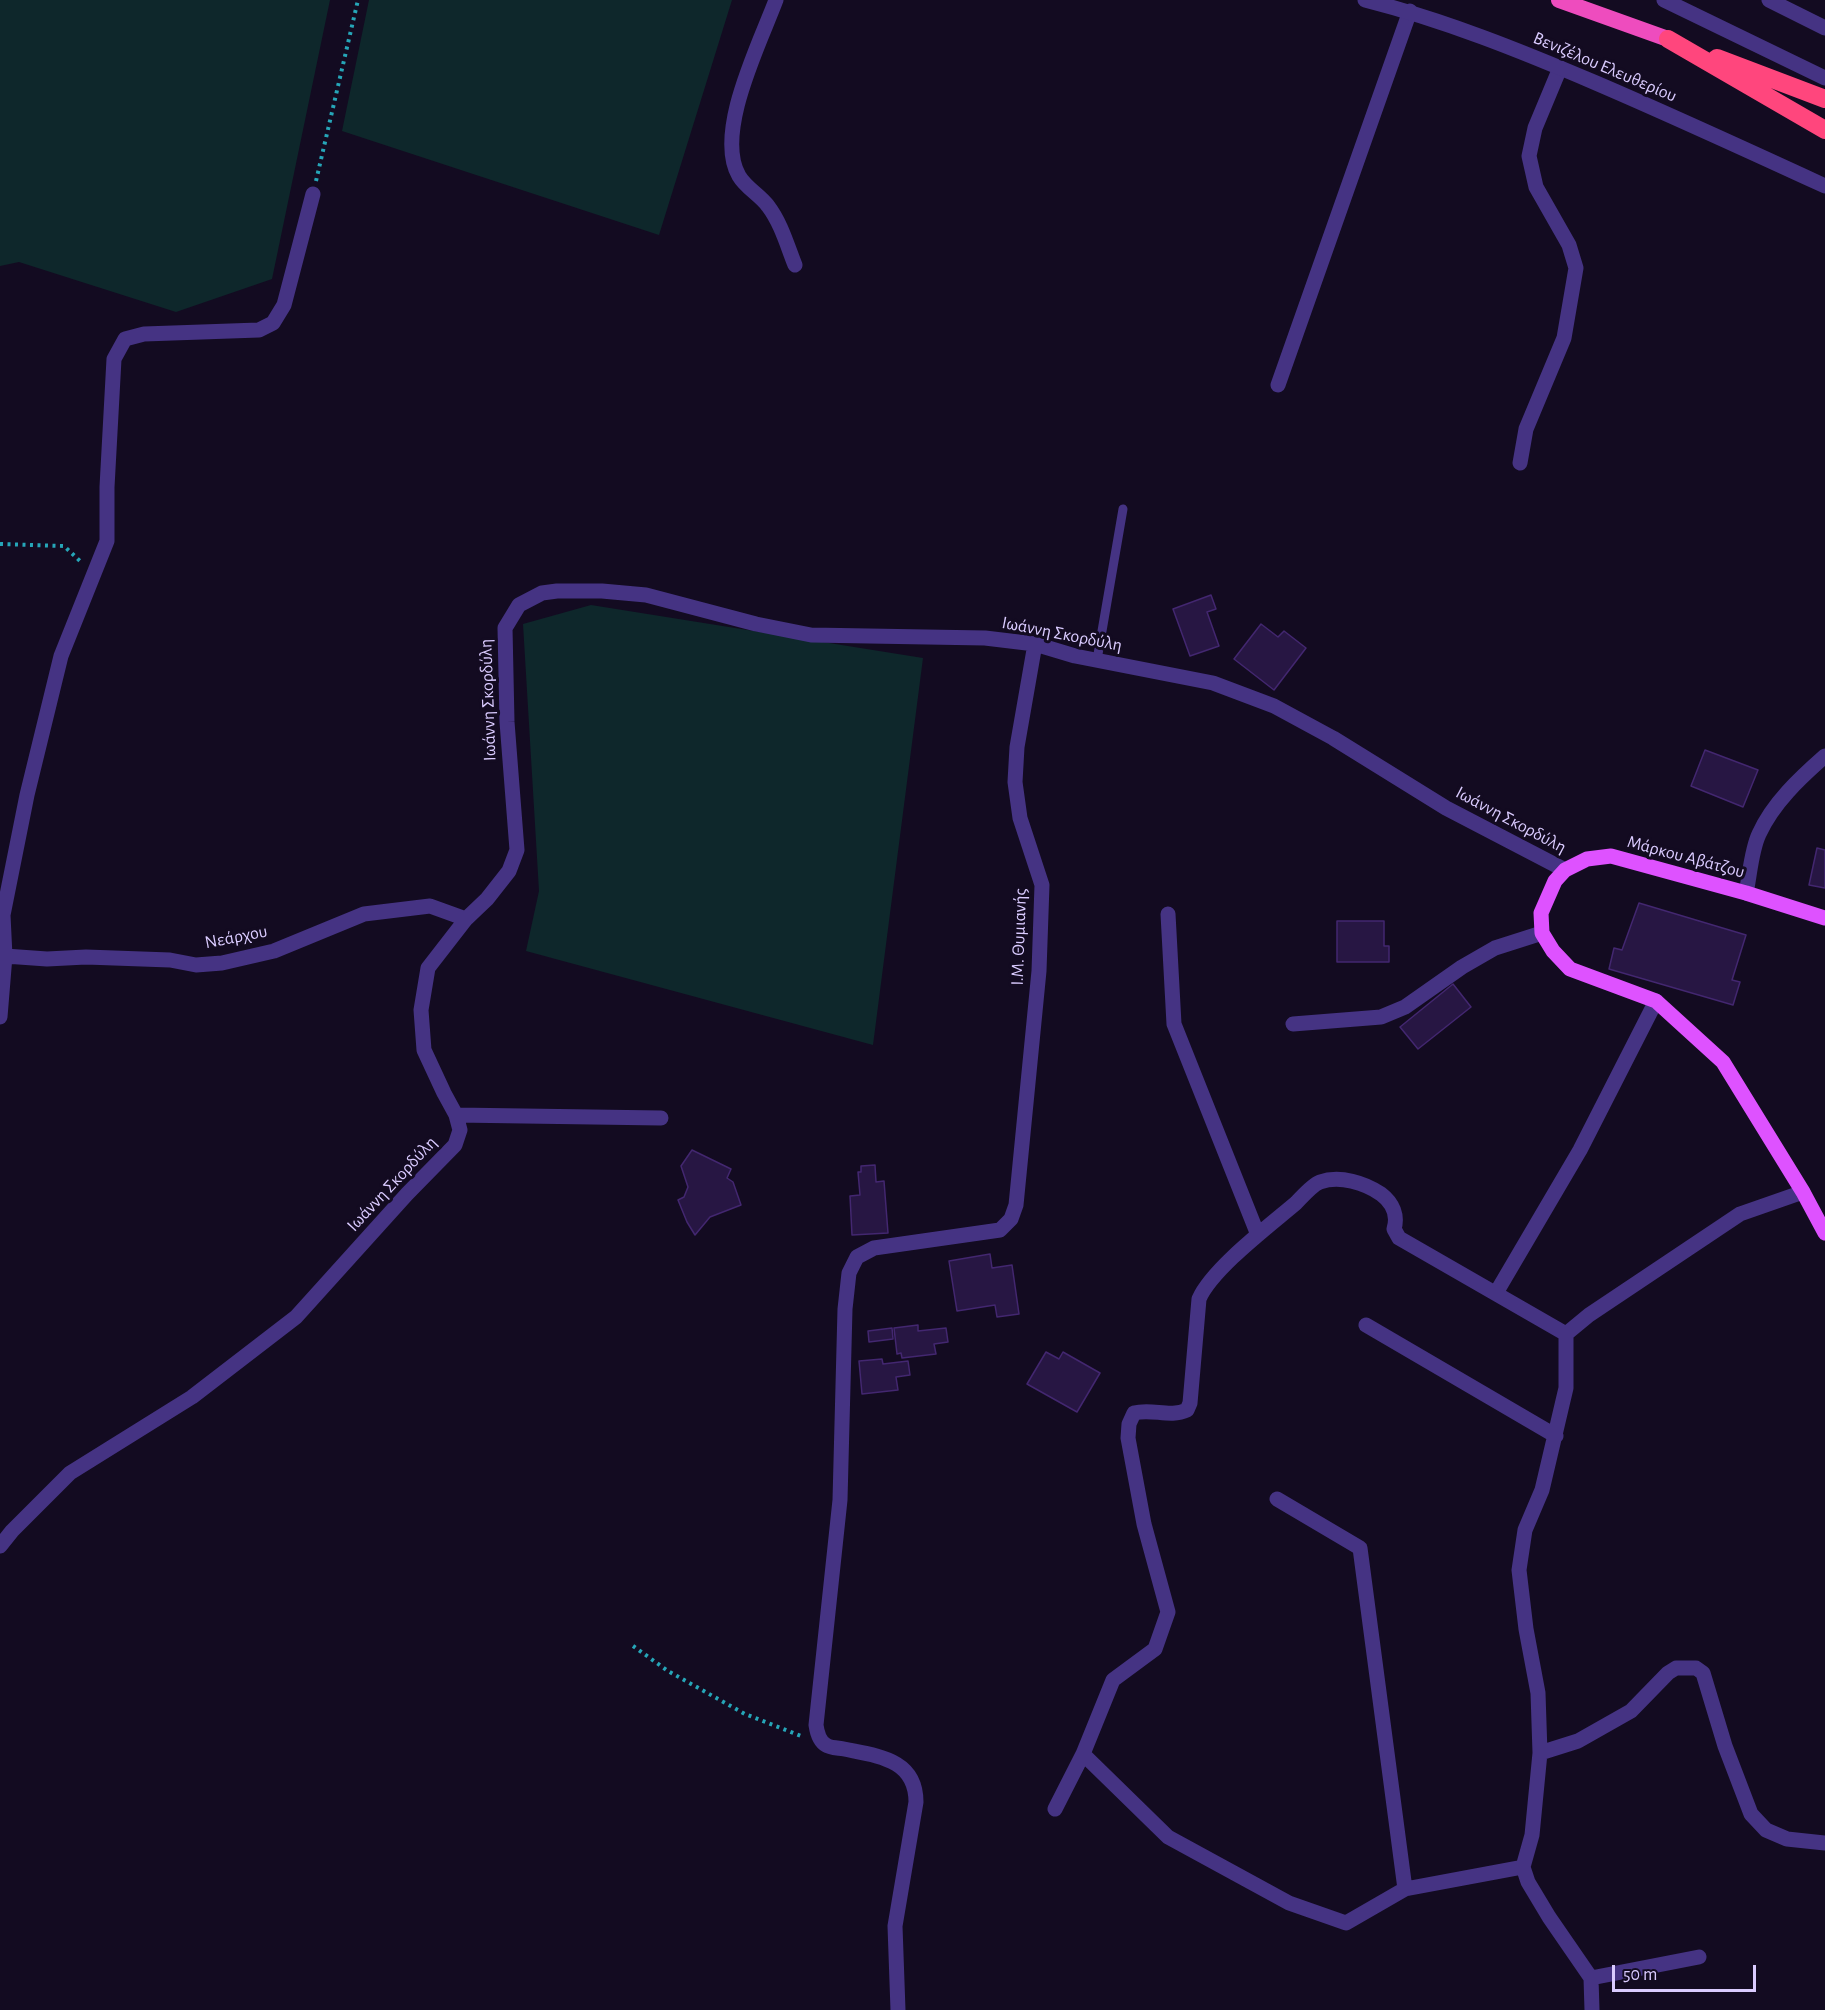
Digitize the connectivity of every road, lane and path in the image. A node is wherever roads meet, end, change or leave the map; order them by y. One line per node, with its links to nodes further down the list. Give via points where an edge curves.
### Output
1 (358, 0): 15 (path)
2 (776, 0): 16 (street, via 738,100 732,129 732,159 739,177 768,205)
3 (1365, 0): 7 (street, Βενιζέλου Ελευθερίου)
4 (1559, 0): 9 (highway)
5 (1664, 0): 11 (street)
6 (1769, 0): 8 (street)
7 (1410, 11): 10 (street, Βενιζέλου Ελευθερίου); 17 (street)
8 (1825, 28)
9 (1668, 39): 12 (highway); 13 (highway)
10 (1560, 68): 14 (street, Βενιζέλου Ελευθερίου); 18 (street, via 1535,128 1529,156 1536,187 1569,245 1576,268 1564,338 1526,429)
11 (1825, 78)
12 (1825, 99)
13 (1825, 130)
14 (1825, 186)
15 (313, 194): 21 (street, via 284,304 273,323 259,330 144,334 125,339 114,359 107,541)
16 (795, 265)
17 (1278, 384)
18 (1520, 463)
19 (1123, 509): 23 (lane)
20 (0, 543): 21 (path, via 64,546 80,558)
21 (90, 584): 31 (street, via 61,656 27,795 3,915)
22 (1035, 644): 23 (street, Ιωάννη Σκορδύλη); 29 (street, Ιωάννη Σκορδύλη, via 986,638 811,635 646,596 602,591 542,593 519,605 505,628 507,722 517,850 509,871 488,899); 48 (street, Ι.Μ. Θυμιανής, via 1017,747 1015,782 1020,818 1042,885 1039,971 1016,1205 1011,1219 1000,1230 874,1248 857,1257 849,1273 840,1500 816,1725 817,1735)
23 (1097, 660): 25 (street, Ιωάννη Σκορδύλη, via 1213,683 1274,706 1446,808)
24 (1825, 756): 26 (street, via 1789,791 1766,821 1758,836)
25 (1565, 870): 26 (main road, Μάρκου Αβάτζου, via 1587,859 1611,856); 30 (main road, via 1555,881 1541,913)
26 (1746, 893): 28 (main road, Μάρκου Αβάτζου)
27 (1168, 914): 40 (street, via 1174,1024)
28 (1825, 918)
29 (466, 919): 31 (street, Νεάρχου, via 430,906 364,914 274,951 222,963); 35 (street, Ιωάννη Σκορδύλη, via 428,968 421,1010 424,1050)
30 (1542, 933): 32 (main road, via 1570,969); 34 (street, via 1496,948 1406,1007 1381,1017)
31 (5, 956): 33 (street)
32 (1656, 1001): 37 (main road, via 1723,1062); 41 (street, via 1580,1150)
33 (0, 1017)
34 (1293, 1024)
35 (456, 1115): 36 (street); 46 (street, Ιωάννη Σκορδύλη, via 460,1130 455,1145 296,1317 192,1397 70,1473)
36 (660, 1118)
37 (1803, 1192): 38 (main road); 43 (street, via 1740,1214)
38 (1821, 1218): 39 (main road)
39 (1825, 1233)
40 (1258, 1235): 41 (street, via 1319,1182 1355,1181 1387,1198 1396,1215 1394,1229 1400,1238); 50 (street, via 1203,1289 1187,1410 1144,1410 1134,1413 1128,1424 1144,1524 1168,1612 1155,1650 1113,1680)
41 (1496, 1293): 43 (street)
42 (1366, 1325): 44 (street)
43 (1566, 1334): 44 (street, via 1566,1388)
44 (1556, 1436): 49 (street, via 1542,1490 1525,1530 1520,1570 1538,1694)
45 (1277, 1499): 54 (street, via 1360,1548)
46 (0, 1546)
47 (633, 1646): 48 (path, via 668,1671 745,1714)
48 (826, 1746): 57 (street, via 885,1758 901,1767 916,1789 895,1926)
49 (1540, 1753): 52 (street, via 1578,1741 1631,1711 1676,1668 1696,1668 1703,1673 1751,1814 1766,1830 1786,1839); 53 (street, via 1532,1835)
50 (1083, 1754): 51 (street); 54 (street, via 1168,1838 1289,1903 1346,1923)
51 (1055, 1809)
52 (1825, 1844)
53 (1523, 1867): 54 (street); 56 (street, via 1538,1900)
54 (1405, 1889)
55 (1699, 1957): 56 (street)
56 (1591, 1978): 58 (street)
57 (898, 2010)
58 (1592, 2010)

